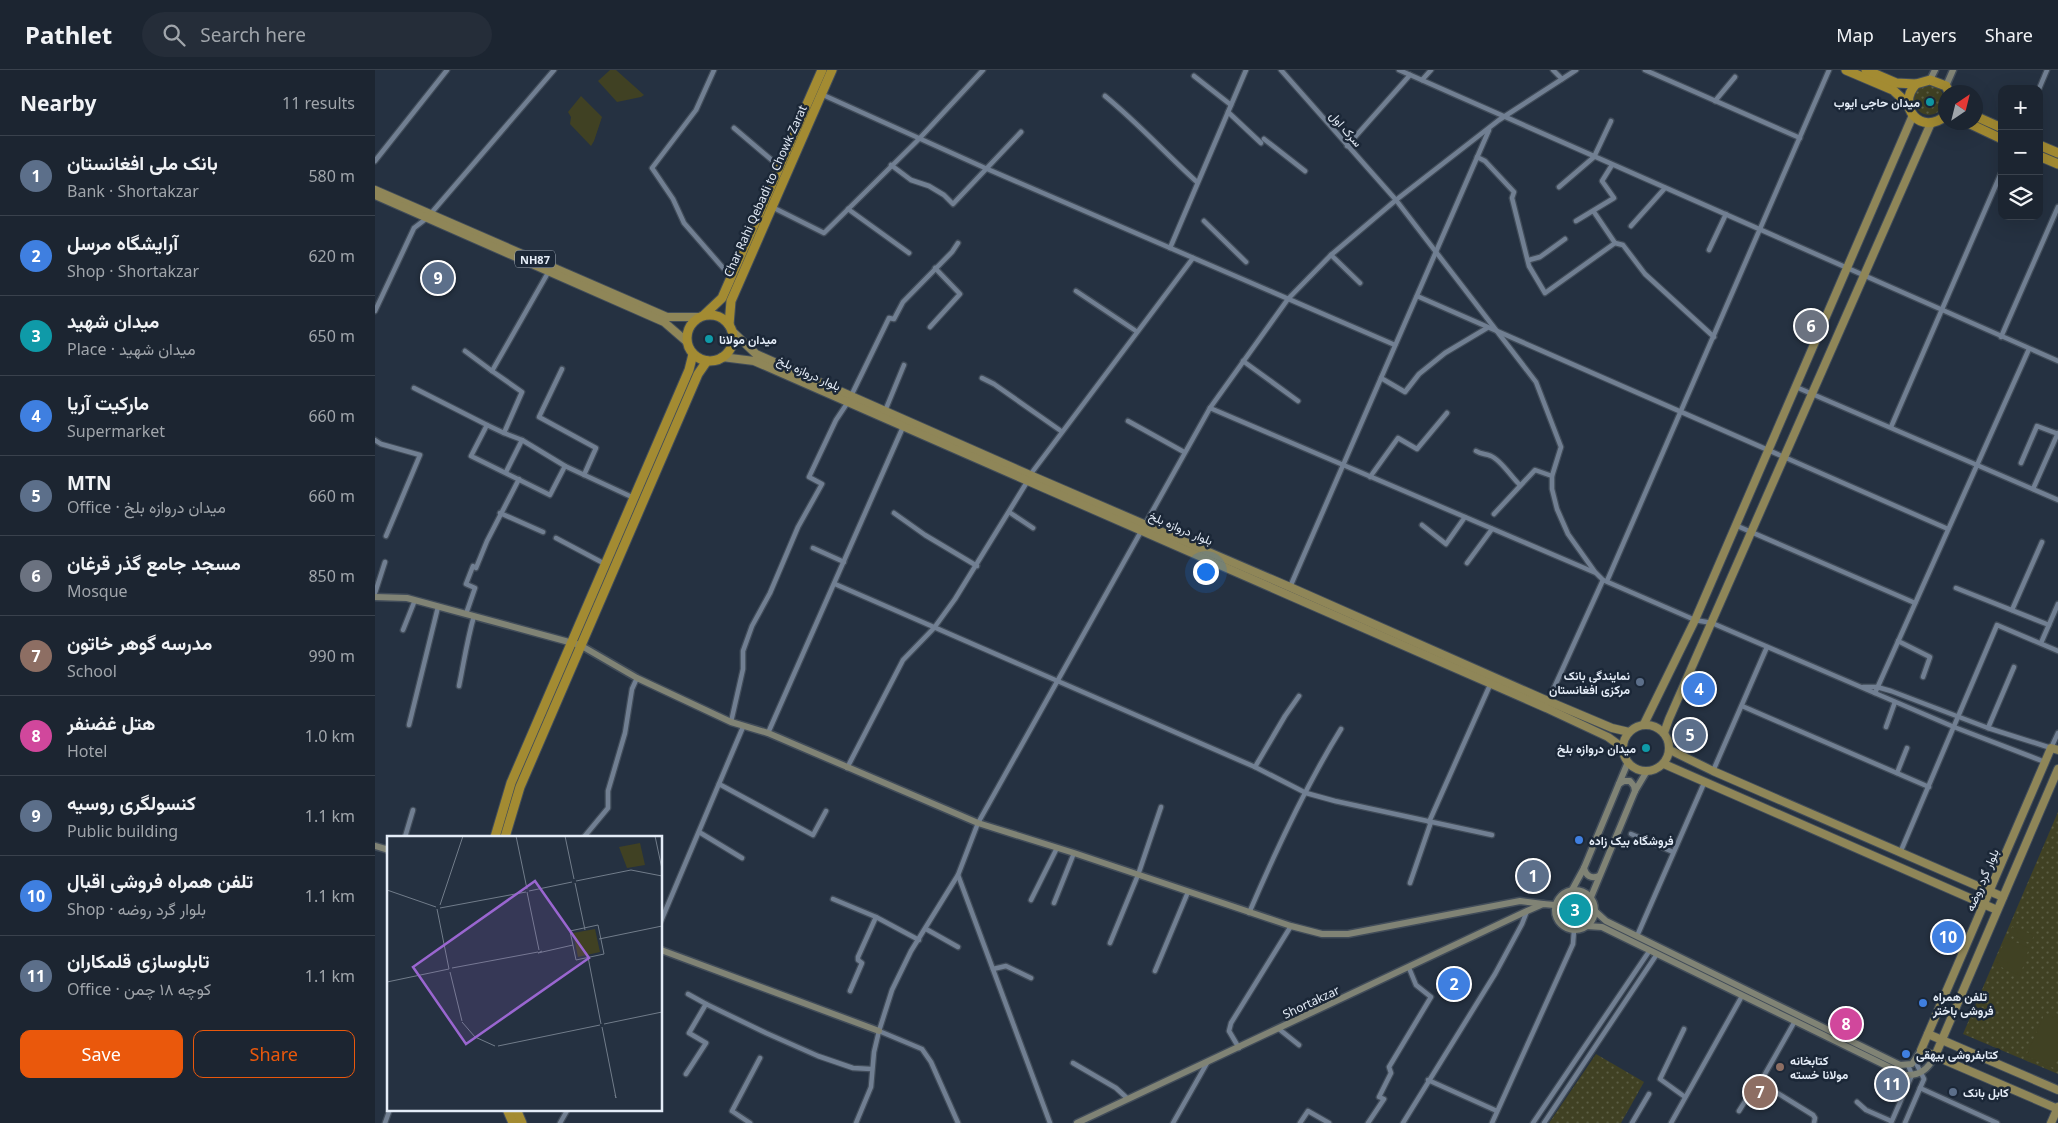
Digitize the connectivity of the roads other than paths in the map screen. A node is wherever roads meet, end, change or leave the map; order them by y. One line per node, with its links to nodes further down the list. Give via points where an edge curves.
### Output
1 (447, 70): 56 (street)
2 (714, 70): 95 (street, via 696,110 652,168 673,199 684,223)
3 (822, 70): 30 (highway, Char Rahi Qebadi to Chowk Zarat)
4 (832, 70): 30 (highway, Char Rahi Qebadi to Chowk Zarat)
5 (983, 70): 49 (street)
6 (1246, 70): 34 (street)
7 (1281, 70): 50 (street, سرک اول)
8 (1399, 70): 20 (street)
9 (1431, 70): 24 (street)
10 (1553, 70): 23 (street)
11 (1576, 70): 23 (street)
12 (1645, 70): 32 (street)
13 (1829, 70): 48 (street)
14 (1847, 70): 33 (highway, via 1893,90)
15 (1866, 70): 26 (highway, via 1896,83)
16 (1935, 70): 25 (street)
17 (1953, 70): 28 (street)
18 (2047, 70): 29 (street)
19 (552, 71): 75 (street)
20 (1410, 75): 24 (street); 50 (street)
21 (1194, 76): 34 (street)
22 (1735, 77): 32 (street)
23 (1562, 79): 37 (street)
24 (1422, 80): 37 (street)
25 (1930, 80): 26 (highway); 27 (highway)
26 (1916, 84): 33 (highway)
27 (1940, 85)
28 (1949, 85)
29 (2041, 85)
30 (817, 92): 49 (street); 60 (highway, Char Rahi Qebadi to Chowk Zarat); 70 (highway, Char Rahi Qebadi to Chowk Zarat)
31 (1105, 96): 64 (street)
32 (1715, 100): 48 (street)
33 (1908, 104): 36 (highway)
34 (1231, 105): 35 (street)
35 (1228, 112): 62 (street); 64 (street)
36 (1913, 115): 41 (highway); 92 (main road)
37 (1505, 117): 44 (street); 54 (street)
38 (1938, 120): 41 (highway)
39 (1983, 120): 42 (highway)
40 (1611, 122): 54 (street)
41 (1931, 123): 94 (main road)
42 (1998, 126)
43 (734, 128): 60 (street)
44 (1490, 129): 53 (street); 69 (street)
45 (1983, 130): 47 (highway)
46 (1021, 132): 61 (street)
47 (1998, 137)
48 (1800, 138): 79 (street)
49 (919, 139): 58 (street); 61 (street)
50 (1347, 146): 69 (street, سرک اول)
51 (2043, 147): 52 (highway)
52 (2058, 153)
53 (1477, 157): 86 (street); 89 (street, via 1485,161 1514,192 1512,198)
54 (1595, 157): 59 (street); 65 (street)
55 (2043, 158): 57 (highway)
56 (375, 161)
57 (2058, 164)
58 (891, 165): 61 (street, via 911,180 944,195 953,204); 72 (street)
59 (1611, 165): 66 (street); 73 (street, via 1603,181 1614,198)
60 (779, 167): 95 (highway, Char Rahi Qebadi to Chowk Zarat)
61 (985, 168): 83 (street)
62 (1305, 171)
63 (2000, 175): 100 (street)
64 (1197, 182): 83 (street)
65 (1559, 187)
66 (1665, 188): 74 (street); 78 (street)
67 (375, 190): 75 (main road, NH87)
68 (375, 196): 75 (main road, NH87)
69 (1396, 200): 86 (street, سرک اول); 87 (street)
70 (772, 207): 72 (street, via 824,233); 104 (highway, Char Rahi Qebadi to Chowk Zarat, via 731,301)
71 (2058, 207): 109 (street)
72 (848, 209): 85 (street)
73 (1594, 212): 77 (street); 82 (street)
74 (1725, 214): 79 (street); 84 (street)
75 (429, 216): 93 (main road, NH87); 101 (street, via 414,228); 102 (main road, NH87, via 667,317)
76 (1204, 221): 90 (street)
77 (1576, 221)
78 (1631, 226)
79 (1760, 229): 92 (street); 108 (street)
80 (1565, 239): 89 (street, via 1540,257)
81 (958, 243): 91 (street)
82 (1615, 243): 89 (street, via 1545,293 1529,266); 108 (street, via 1623,245 1645,274)
83 (1170, 248): 88 (street)
84 (1709, 250)
85 (909, 253)
86 (1435, 253): 98 (street); 107 (street, سرک اول)
87 (1331, 255): 96 (street); 99 (street)
88 (1193, 258): 99 (street); 106 (street)
89 (1529, 260)
90 (1246, 262)
91 (935, 268): 103 (street, via 961,294); 127 (street, via 903,302 894,319 889,318)
92 (1847, 268): 94 (street); 124 (main road)
93 (549, 271): 110 (main road, NH87, via 664,322); 121 (street)
94 (1865, 275): 100 (street); 126 (main road)
95 (731, 277): 102 (highway, Char Rahi Qebadi to Chowk Zarat, via 722,298)
96 (1360, 283)
97 (1076, 291): 106 (street)
98 (1417, 296): 105 (street); 111 (street)
99 (1288, 299): 111 (street); 117 (street)
100 (1942, 310): 109 (street); 136 (street)
101 (375, 311)
102 (701, 316): 104 (highway, NH87, via 718,316); 110 (highway, via 689,327)
103 (930, 327)
104 (730, 328): 115 (highway, via 731,346); 127 (main road, بلوار دروازه بلخ, via 756,354)
105 (1487, 328): 107 (street); 123 (street, via 1445,353 1419,374 1405,392)
106 (1136, 331): 137 (street)
107 (1499, 332): 132 (street); 152 (street, سرک اول, via 1535,382 1553,423 1561,447)
108 (1714, 337): 132 (street)
109 (2001, 337): 112 (street)
110 (687, 341): 114 (highway, NH87)
111 (1395, 345): 123 (street)
112 (2029, 349): 118 (street); 147 (street)
113 (465, 351): 121 (street)
114 (693, 354): 116 (highway); 158 (highway)
115 (722, 357): 116 (highway); 127 (main road, بلوار دروازه بلخ, via 754,361)
116 (707, 361): 202 (highway, via 698,374)
117 (1243, 361): 128 (street); 129 (street)
118 (2058, 362)
119 (905, 366): 130 (street)
120 (562, 369): 151 (street, via 539,417 596,448)
121 (492, 371): 138 (street, via 522,392)
122 (982, 378): 137 (street)
123 (1381, 378): 148 (street)
124 (1795, 387): 126 (street); 144 (main road)
125 (414, 388): 134 (street)
126 (1813, 394): 136 (street); 145 (main road)
127 (850, 399): 130 (main road, بلوار دروازه بلخ); 135 (main road, بلوار دروازه بلخ); 220 (street, via 809,476 822,484 798,527 752,626 743,651 743,669)
128 (1298, 401)
129 (1210, 408): 143 (street); 148 (street)
130 (885, 410): 154 (main road, بلوار دروازه بلخ)
131 (1447, 413): 153 (street, via 1417,449 1398,438)
132 (1681, 414): 144 (street); 183 (street)
133 (1128, 422): 143 (street)
134 (487, 425): 138 (street); 150 (street, via 471,456)
135 (903, 427): 154 (main road, بلوار دروازه بلخ); 178 (street)
136 (1891, 428): 147 (street)
137 (1061, 431): 154 (street)
138 (504, 433): 141 (street)
139 (2058, 434): 146 (street, via 2037,426); 157 (street)
140 (375, 440): 173 (street, via 420,455)
141 (522, 440): 149 (street); 150 (street)
142 (1476, 451): 156 (street, via 1499,462)
143 (1184, 452): 168 (street)
144 (1767, 452): 145 (street); 166 (main road)
145 (1785, 459): 170 (street); 172 (main road)
146 (2021, 463)
147 (1977, 464): 157 (street); 170 (street)
148 (1343, 465): 153 (street); 185 (street)
149 (565, 466): 151 (street); 155 (street, via 550,495)
150 (506, 472): 155 (street)
151 (584, 475): 158 (street)
152 (1552, 476): 156 (street, via 1535,470); 182 (street, via 1557,509 1568,534)
153 (1370, 477): 164 (street)
154 (1028, 478): 160 (street); 168 (main road, بلوار دروازه بلخ)
155 (519, 479): 161 (street)
156 (1520, 486): 163 (street)
157 (2033, 488): 159 (street)
158 (633, 498): 180 (highway)
159 (2058, 500)
160 (1009, 512): 167 (street); 181 (street)
161 (500, 513): 171 (street); 194 (street, via 466,584 475,588)
162 (894, 513): 181 (street)
163 (1494, 514)
164 (1465, 517): 165 (street, via 1446,544); 169 (street)
165 (1422, 525)
166 (1735, 525): 172 (street); 196 (main road)
167 (1033, 528)
168 (1143, 528): 185 (main road, بلوار دروازه بلخ); 209 (street); 210 (main road, بلوار دروازه بلخ)
169 (1492, 529): 179 (street); 182 (street)
170 (1948, 529): 190 (street)
171 (543, 532)
172 (1752, 532): 190 (street); 197 (main road)
173 (385, 536)
174 (556, 538): 180 (street)
175 (2042, 542): 193 (street)
176 (813, 548): 178 (street)
177 (385, 562): 187 (street)
178 (845, 562): 184 (street)
179 (1467, 563)
180 (605, 564): 202 (highway)
181 (977, 566): 199 (street)
182 (1596, 573): 183 (street)
183 (1605, 580): 196 (street); 216 (street)
184 (835, 584): 199 (street); 229 (street)
185 (1291, 587): 216 (main road, بلوار دروازه بلخ)
186 (1956, 588): 193 (street)
187 (375, 593)
188 (375, 597): 189 (street)
189 (415, 600): 192 (street); 200 (street)
190 (1915, 603): 201 (street)
191 (2058, 604): 198 (street)
192 (438, 606): 194 (street); 222 (street)
193 (2012, 610): 198 (street)
194 (466, 614): 195 (street)
195 (474, 616): 202 (street); 211 (street)
196 (1695, 620): 197 (street); 221 (main road)
197 (1712, 623): 204 (street); 230 (main road)
198 (2049, 625): 203 (street)
199 (934, 628): 209 (street); 240 (street, via 903,660)
200 (403, 630)
201 (1898, 641): 207 (street, via 1930,658); 213 (street)
202 (576, 644): 208 (street); 260 (highway, via 511,783); 261 (highway, via 520,786)
203 (2041, 644): 205 (street); 219 (street, via 1997,625)
204 (1767, 647): 212 (street); 218 (street)
205 (2058, 651)
206 (2014, 667): 226 (street)
207 (1923, 677)
208 (637, 678): 220 (street); 262 (street, via 609,791 608,808)
209 (1058, 681): 239 (street); 255 (street)
210 (1490, 685): 232 (main road, بلوار دروازه بلخ, via 1608,737); 254 (street)
211 (459, 686)
212 (1859, 686): 213 (street); 214 (street)
213 (1877, 687): 214 (street); 219 (street)
214 (1875, 693): 217 (street)
215 (1299, 696): 239 (street)
216 (1548, 702): 228 (main road, بلوار دروازه بلخ)
217 (1895, 702): 224 (street); 225 (street)
218 (1742, 706): 243 (street); 244 (street)
219 (1958, 718): 225 (street); 226 (street)
220 (731, 722): 223 (street)
221 (1644, 724): 228 (main road); 230 (main road, via 1655,726)
222 (409, 725)
223 (743, 727): 229 (street); 246 (street)
224 (1886, 727)
225 (1955, 727): 237 (street); 248 (street)
226 (1987, 728): 234 (street)
227 (1341, 729): 250 (street)
228 (1629, 732): 232 (main road)
229 (768, 733): 240 (street)
230 (1664, 733): 235 (main road)
231 (2058, 733): 234 (street)
232 (1623, 748): 236 (main road)
233 (1907, 748): 244 (street)
234 (2055, 749): 237 (main road, بلوار گرد روضه)
235 (1670, 750): 238 (main road); 243 (main road)
236 (1628, 762): 242 (main road); 247 (street)
237 (2045, 762): 241 (main road, بلوار گرد روضه); 275 (main road, بلوار گرد روضه)
238 (1664, 764): 242 (main road); 245 (main road)
239 (1255, 767): 250 (street)
240 (847, 768): 255 (street)
241 (2058, 768): 277 (main road, بلوار گرد روضه)
242 (1647, 771): 249 (street)
243 (1713, 771): 266 (main road)
244 (1897, 773): 248 (street)
245 (1705, 781): 264 (street); 282 (main road)
246 (719, 784): 253 (street, via 813,835); 256 (street)
247 (1619, 784): 249 (street, via 1630,781); 268 (street)
248 (1929, 787): 266 (street)
249 (1635, 791): 271 (street)
250 (1305, 793): 254 (street); 286 (street)
251 (1161, 808): 270 (street)
252 (413, 810): 259 (street)
253 (827, 811)
254 (1430, 822): 258 (street); 272 (street)
255 (978, 823): 263 (street); 269 (street)
256 (699, 832): 267 (street); 288 (street)
257 (1631, 834): 264 (street)
258 (1492, 835)
259 (405, 836)
260 (495, 836)
261 (505, 836)
262 (585, 836)
263 (1057, 848): 265 (street); 279 (street)
264 (1673, 852): 294 (street)
265 (1074, 853): 270 (street); 280 (street)
266 (1901, 853): 275 (main road)
267 (742, 858)
268 (1584, 868): 271 (street, via 1589,876); 273 (street)
269 (958, 875): 292 (street); 302 (street)
270 (1138, 875): 274 (street); 296 (street)
271 (1599, 876): 276 (street)
272 (1410, 883)
273 (1572, 890): 276 (street); 283 (street, via 1565,892)
274 (1188, 892): 286 (street); 303 (street)
275 (1989, 892): 277 (main road); 282 (main road, بلوار گرد روضه)
276 (1591, 897): 287 (street)
277 (2003, 897): 284 (main road, بلوار گرد روضه)
278 (833, 899): 289 (street)
279 (1031, 900)
280 (1054, 903)
281 (1543, 904): 283 (street, Shortakzar); 285 (street, Shortakzar); 290 (street, via 1520,901 1348,934 1322,934)
282 (1984, 904): 284 (main road); 313 (main road, بلوار گرد روضه)
283 (1555, 905): 293 (street, via 1558,922)
284 (1997, 910): 314 (main road, بلوار گرد روضه)
285 (1527, 911): 301 (street, Shortakzar); 328 (street, via 1495,974)
286 (1249, 912): 290 (street)
287 (1595, 912): 291 (street); 294 (street, via 1605,921)
288 (663, 917)
289 (876, 917): 295 (street); 305 (street, via 858,957 862,962)
290 (1291, 926): 316 (street, via 1231,1023 1229,1031)
291 (1587, 926): 293 (street); 298 (street, via 1602,927)
292 (926, 929): 295 (street); 297 (street)
293 (1574, 930): 341 (street, via 1573,944)
294 (1637, 936): 323 (street, via 1900,1065)
295 (919, 940): 312 (street, via 892,990)
296 (1110, 943)
297 (958, 946)
298 (1650, 950): 300 (street); 361 (street)
299 (663, 951): 312 (street)
300 (1657, 954): 307 (street); 362 (street)
301 (1409, 968): 310 (street, Shortakzar); 358 (street, via 1416,985 1431,997 1389,1066 1391,1074 1379,1097 1384,1099)
302 (993, 969): 304 (street, via 1006,966); 353 (street)
303 (1155, 971)
304 (1031, 978)
305 (850, 991)
306 (688, 994): 308 (street)
307 (1742, 996): 309 (street); 333 (street)
308 (706, 1004): 324 (street, via 818,1056 853,1068); 326 (street, via 689,1033 706,1043)
309 (1795, 1021): 327 (street); 329 (street)
310 (1279, 1029): 315 (street); 316 (street, Shortakzar)
311 (1683, 1029): 333 (street, via 1660,1079)
312 (879, 1031): 324 (street); 352 (street, via 922,1049)
313 (1928, 1034): 314 (main road); 317 (main road, بلوار گرد روضه)
314 (1942, 1040): 318 (main road, بلوار گرد روضه); 331 (main road)
315 (1299, 1045)
316 (1239, 1048): 322 (street, Shortakzar)
317 (1921, 1050): 318 (main road); 320 (street)
318 (1935, 1056): 325 (street); 336 (main road)
319 (760, 1058): 350 (street, via 732,1111)
320 (1915, 1061): 323 (street); 325 (street)
321 (1073, 1063): 334 (street, via 1116,1088)
322 (1207, 1063): 334 (street, Shortakzar); 355 (street)
323 (1908, 1065): 327 (street)
324 (871, 1069): 351 (street, via 871,1087)
325 (1921, 1073): 327 (street); 330 (street, via 1924,1079)
326 (686, 1074)
327 (1912, 1075): 345 (street)
328 (1429, 1080): 341 (street); 359 (street)
329 (1761, 1081): 342 (street); 344 (street, via 1813,1115)
330 (1920, 1088): 343 (street); 365 (street)
331 (2058, 1090)
332 (1649, 1094): 363 (street)
333 (1685, 1097): 364 (street)
334 (1128, 1099): 354 (street, Shortakzar)
335 (1857, 1102): 345 (street)
336 (2058, 1108): 368 (main road)
337 (389, 1110): 346 (street)
338 (507, 1110): 347 (highway)
339 (516, 1110): 348 (highway)
340 (567, 1110): 349 (street)
341 (1497, 1111): 360 (street)
342 (1739, 1111)
343 (1983, 1117): 366 (street); 367 (street)
344 (1815, 1121)
345 (1891, 1122)
346 (385, 1123)
347 (513, 1123)
348 (522, 1123)
349 (560, 1123)
350 (750, 1123)
351 (856, 1123)
352 (958, 1123)
353 (1050, 1123)
354 (1077, 1123)
355 (1173, 1123)
356 (1301, 1123): 357 (street, via 1308,1111)
357 (1329, 1123)
358 (1368, 1123)
359 (1403, 1123)
360 (1492, 1123)
361 (1533, 1123)
362 (1544, 1123)
363 (1632, 1123)
364 (1671, 1123)
365 (1905, 1123)
366 (1979, 1123)
367 (1997, 1123)
368 (2051, 1123)

